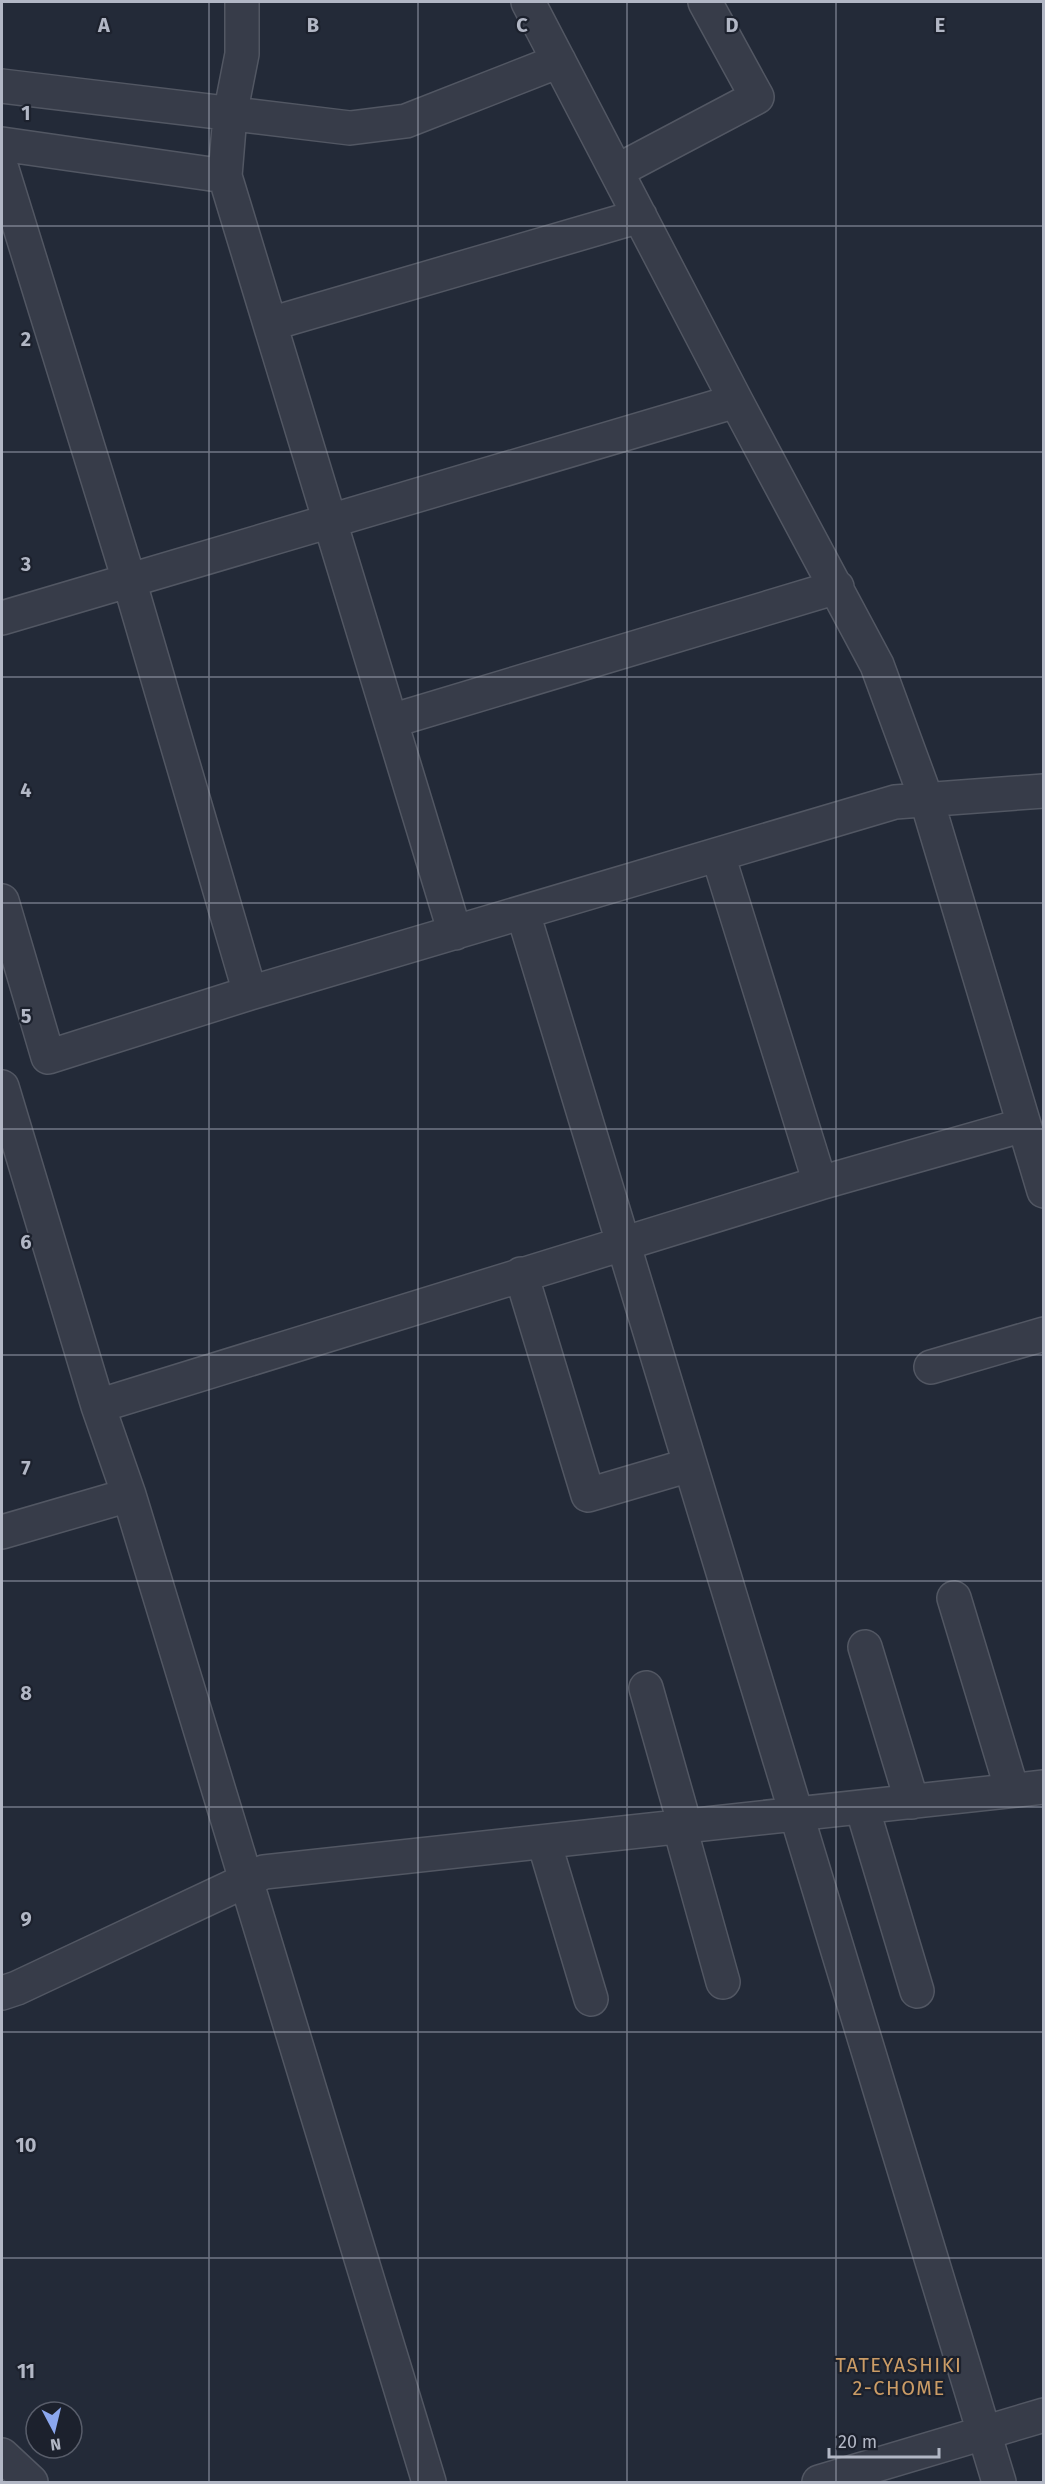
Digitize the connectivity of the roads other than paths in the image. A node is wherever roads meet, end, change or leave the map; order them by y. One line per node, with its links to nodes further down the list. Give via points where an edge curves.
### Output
1 (242, 2): 6 (street, via 242,54)
2 (528, 2): 4 (street)
3 (705, 2): 9 (street, via 757,98)
4 (559, 61): 6 (street, via 406,121 350,128); 9 (street)
5 (2, 86): 6 (street)
6 (230, 115): 10 (street)
7 (2, 144): 10 (street)
8 (2, 169): 15 (street)
9 (617, 171): 11 (street)
10 (225, 176): 12 (street)
11 (640, 216): 12 (street); 13 (street)
12 (270, 324): 14 (street)
13 (736, 401): 14 (street); 16 (street)
14 (330, 520): 15 (street); 18 (street)
15 (129, 580): 17 (street); 25 (street)
16 (837, 587): 18 (street); 20 (street, via 877,665)
17 (2, 618)
18 (391, 721): 24 (street)
19 (1044, 791): 20 (street)
20 (927, 801): 21 (street, via 895,802); 27 (street)
21 (718, 855): 23 (street); 28 (street)
22 (2, 901): 25 (street, via 48,1057)
23 (523, 913): 24 (street); 30 (street)
24 (454, 933): 25 (street)
25 (250, 993)
26 (2, 1087): 34 (street)
27 (1024, 1125): 28 (street); 29 (street)
28 (820, 1183): 30 (street)
29 (1044, 1191)
30 (623, 1242): 31 (street); 35 (street)
31 (520, 1274): 34 (street); 35 (street, via 588,1495)
32 (1044, 1334): 33 (street)
33 (932, 1367)
34 (98, 1406): 36 (street)
35 (690, 1465): 45 (street)
36 (129, 1495): 37 (street); 48 (street)
37 (2, 1532)
38 (954, 1598): 42 (street)
39 (865, 1647): 43 (street)
40 (646, 1688): 46 (street, via 682,1815)
41 (1044, 1786): 42 (street)
42 (1012, 1790): 43 (street)
43 (912, 1802): 44 (street)
44 (862, 1807): 45 (street); 50 (street)
45 (797, 1815): 46 (street); 54 (street)
46 (680, 1828): 47 (street); 49 (street)
47 (544, 1842): 48 (street, via 264,1872); 52 (street)
48 (247, 1880): 51 (street); 57 (street)
49 (723, 1982)
50 (917, 1991)
51 (2, 1994)
52 (591, 1999)
53 (1044, 2415): 54 (street)
54 (985, 2433): 58 (street); 59 (street)
55 (2, 2455): 56 (street)
56 (31, 2482)
57 (429, 2482)
58 (819, 2482)
59 (999, 2482)

